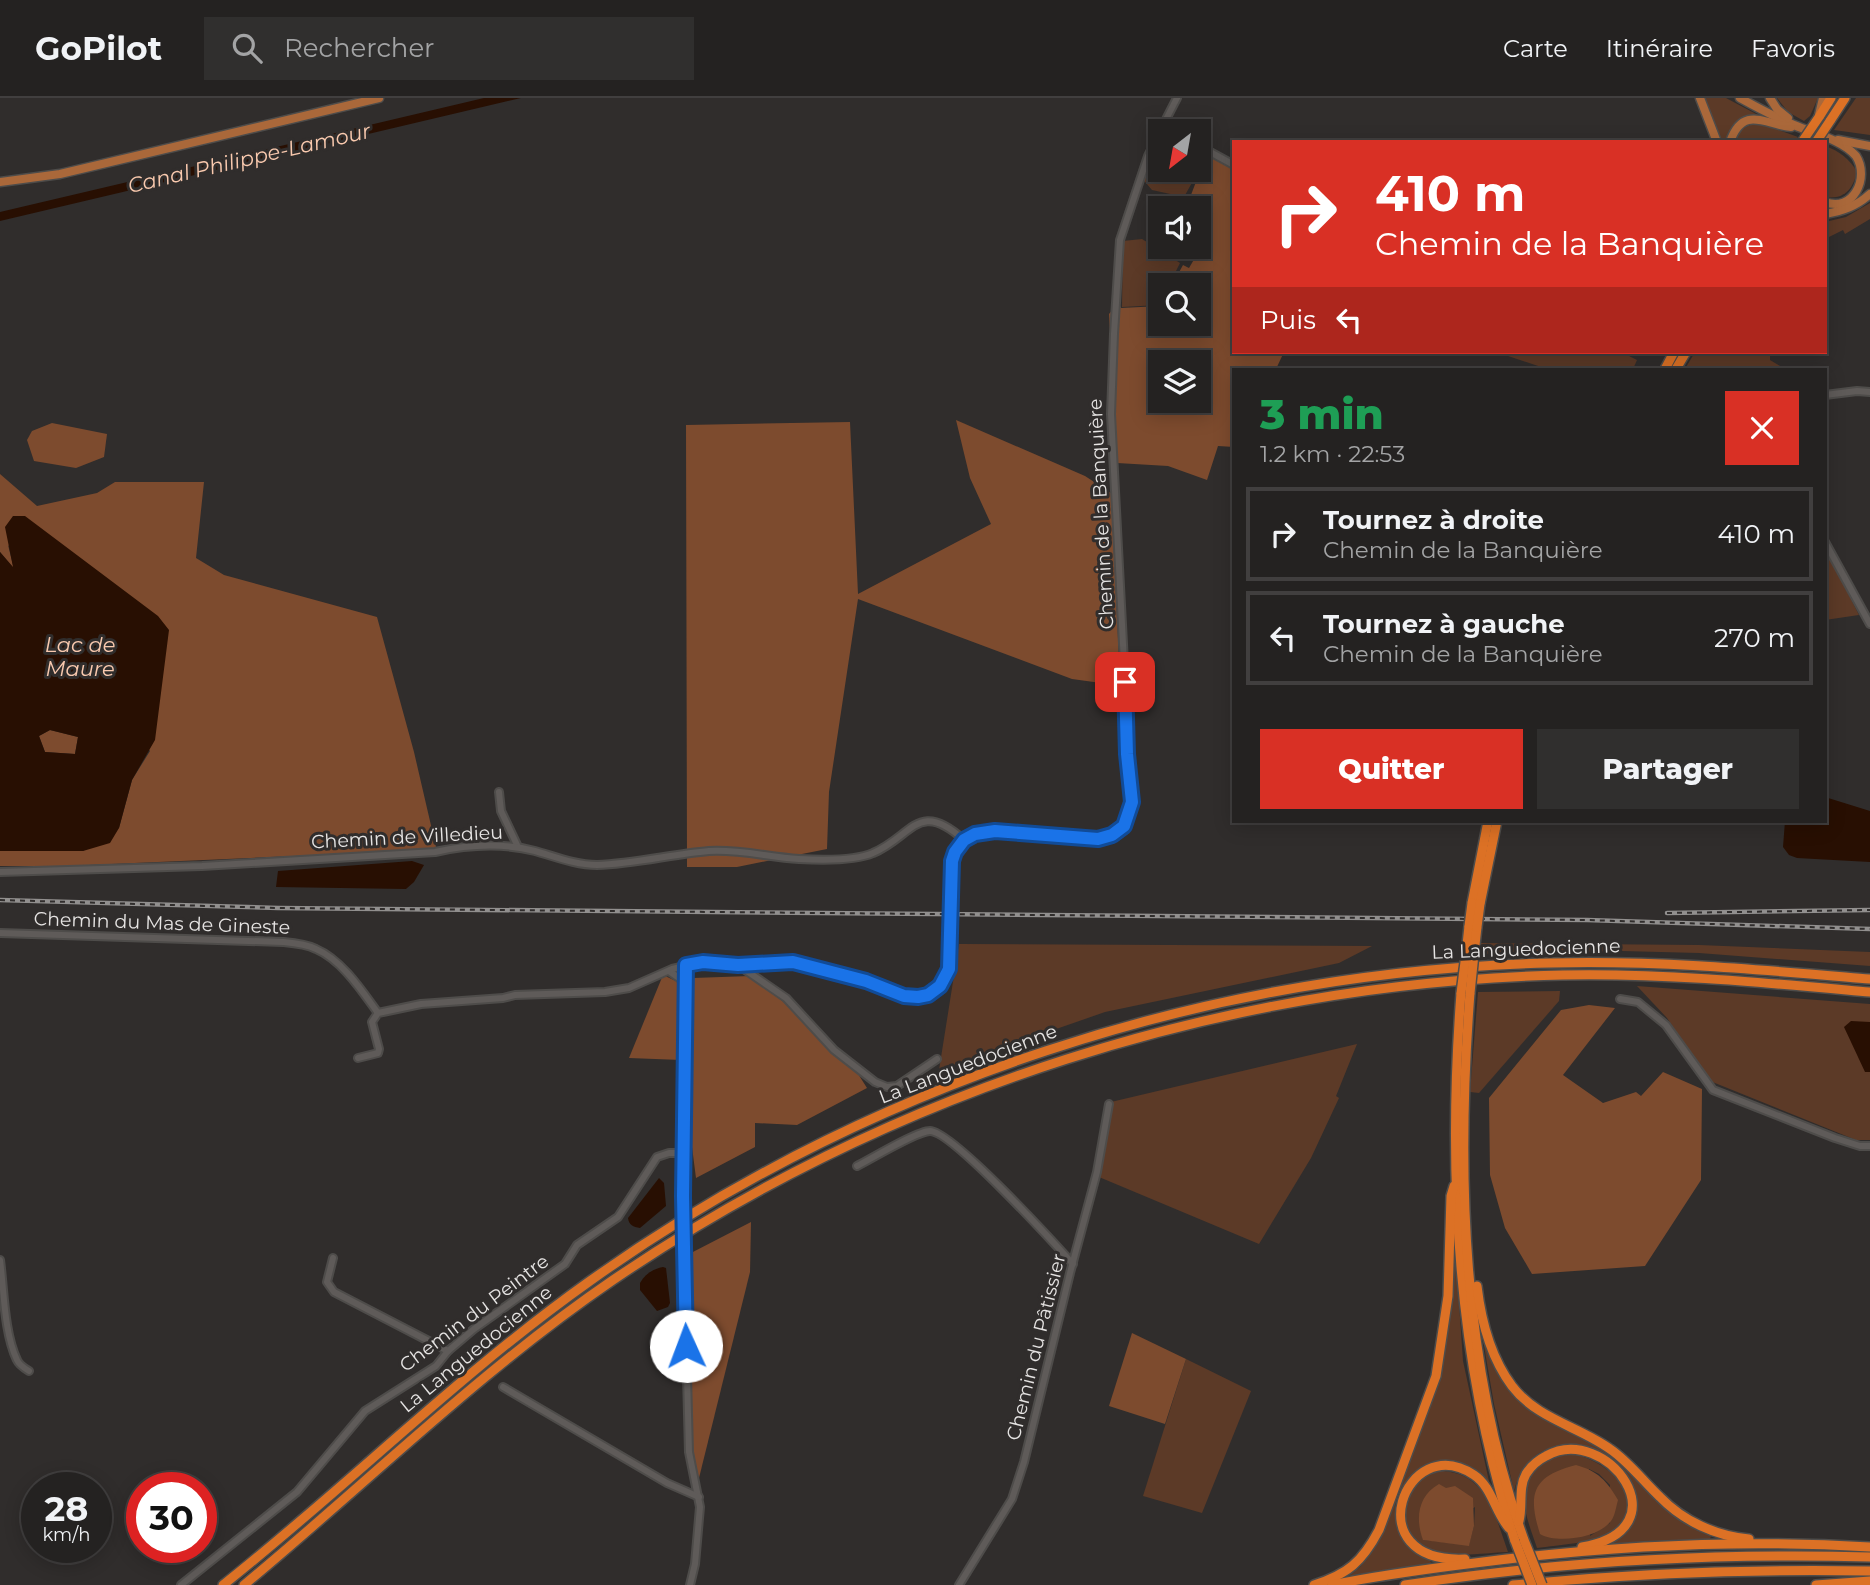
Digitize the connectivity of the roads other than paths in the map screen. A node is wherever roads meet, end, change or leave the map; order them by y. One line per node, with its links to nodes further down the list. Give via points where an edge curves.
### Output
1 (379, 98): 21 (main road, via 60,174)
2 (1177, 98): 10 (street, Chemin de la Banquière)
3 (1700, 98): 13 (main road)
4 (1740, 98): 11 (main road)
5 (1770, 98): 11 (main road)
6 (1823, 98): 9 (main road)
7 (1831, 98): 9 (highway)
8 (1845, 98): 16 (highway, bridge)
9 (1819, 117): 15 (highway, bridge)
10 (1166, 119)
11 (1801, 128): 12 (main road); 14 (main road, via 1751,120 1735,129)
12 (1829, 137): 17 (main road); 23 (main road, via 1855,156 1864,177 1849,201)
13 (1716, 140)
14 (1731, 140)
15 (1803, 140)
16 (1817, 140)
17 (1867, 144)
18 (1211, 152): 20 (street)
19 (1148, 158): 32 (street, Chemin de la Banquière, via 1120,240 1113,347 1111,414 1132,802 1128,819 1118,832 1098,839 995,831)
20 (1232, 163)
21 (0, 183)
22 (1870, 194): 24 (main road)
23 (1827, 202)
24 (1827, 215)
25 (1870, 392): 26 (street)
26 (1827, 395)
27 (1827, 546): 28 (street)
28 (1870, 624)
29 (499, 792): 33 (street, via 501,811)
30 (1488, 823): 35 (highway)
31 (1496, 823): 35 (highway)
32 (964, 840): 33 (street, Chemin de Villedieu, via 939,822 923,821 873,853 825,859 737,850 597,865); 38 (street, bridge, via 955,852 951,878 949,969 940,986 928,995 904,996 793,962)
33 (518, 847): 34 (street, Chemin de Villedieu, via 469,846 202,866)
34 (0, 872)
35 (1476, 904): 43 (highway, bridge)
36 (0, 933): 45 (street, Chemin du Mas de Gineste, via 305,945 334,960)
37 (686, 965): 38 (street); 39 (street); 41 (street)
38 (738, 965): 47 (street, via 786,998 834,1049 876,1082 897,1086)
39 (669, 971): 41 (street); 45 (street, via 629,988 605,992 515,995)
40 (1870, 979): 71 (highway, La Languedocienne, via 1635,962 1527,963 1400,973 1269,993 1180,1013 975,1077 787,1161 611,1266 484,1362)
41 (686, 983): 50 (street)
42 (1870, 992): 72 (highway, La Languedocienne, via 1623,975 1407,985 1210,1019 991,1084 867,1136 790,1175 612,1281 490,1373)
43 (1466, 993): 52 (highway, via 1454,1099); 56 (highway, via 1464,1119)
44 (1620, 999): 49 (street, via 1638,1002 1666,1025 1713,1090 1835,1138)
45 (378, 1013): 46 (street, via 372,1022 378,1053)
46 (358, 1058)
47 (937, 1059)
48 (1109, 1104): 55 (street, Chemin du Pâtissier, via 1101,1156)
49 (1870, 1146)
50 (684, 1153): 57 (street, Chemin du Peintre, via 657,1157 618,1217 577,1245 565,1264); 60 (street, bridge, via 689,1452)
51 (857, 1166): 55 (street, via 922,1133 937,1133 984,1171)
52 (1456, 1178): 61 (highway, via 1466,1330 1476,1394); 75 (highway, via 1451,1196 1448,1296 1431,1390 1373,1542 1347,1572)
53 (333, 1258): 57 (street, via 327,1282 334,1292)
54 (0, 1260): 58 (street, via 15,1354)
55 (1073, 1264): 74 (street, Chemin du Pâtissier, via 1015,1490)
56 (1470, 1269): 61 (highway, via 1483,1381); 63 (highway, via 1493,1350 1507,1379 1528,1401 1547,1416 1608,1447 1662,1500 1694,1523 1714,1532)
57 (448, 1351): 70 (street, Chemin du Peintre, via 436,1366 365,1411 298,1492)
58 (29, 1371)
59 (503, 1387): 60 (street)
60 (699, 1497): 73 (street)
61 (1515, 1526): 62 (highway); 65 (highway, via 1524,1477 1538,1460 1566,1449 1593,1453 1606,1461 1632,1494 1630,1518 1612,1539); 67 (highway, via 1502,1519 1476,1476 1463,1469 1429,1469 1408,1486 1399,1517 1416,1548 1431,1557)
62 (1520, 1540): 79 (highway, bridge); 80 (highway, bridge)
63 (1772, 1543): 64 (highway); 65 (highway)
64 (1870, 1547)
65 (1558, 1553): 67 (highway)
66 (1870, 1557): 77 (highway, via 1800,1555 1571,1564)
67 (1490, 1561): 76 (highway, via 1394,1572)
68 (1870, 1571): 78 (highway, via 1687,1572)
69 (1870, 1581): 81 (highway)
70 (181, 1585)
71 (223, 1585)
72 (244, 1585)
73 (690, 1585)
74 (959, 1585)
75 (1314, 1585)
76 (1332, 1585)
77 (1405, 1585)
78 (1513, 1585)
79 (1532, 1585)
80 (1542, 1585)
81 (1816, 1585)

